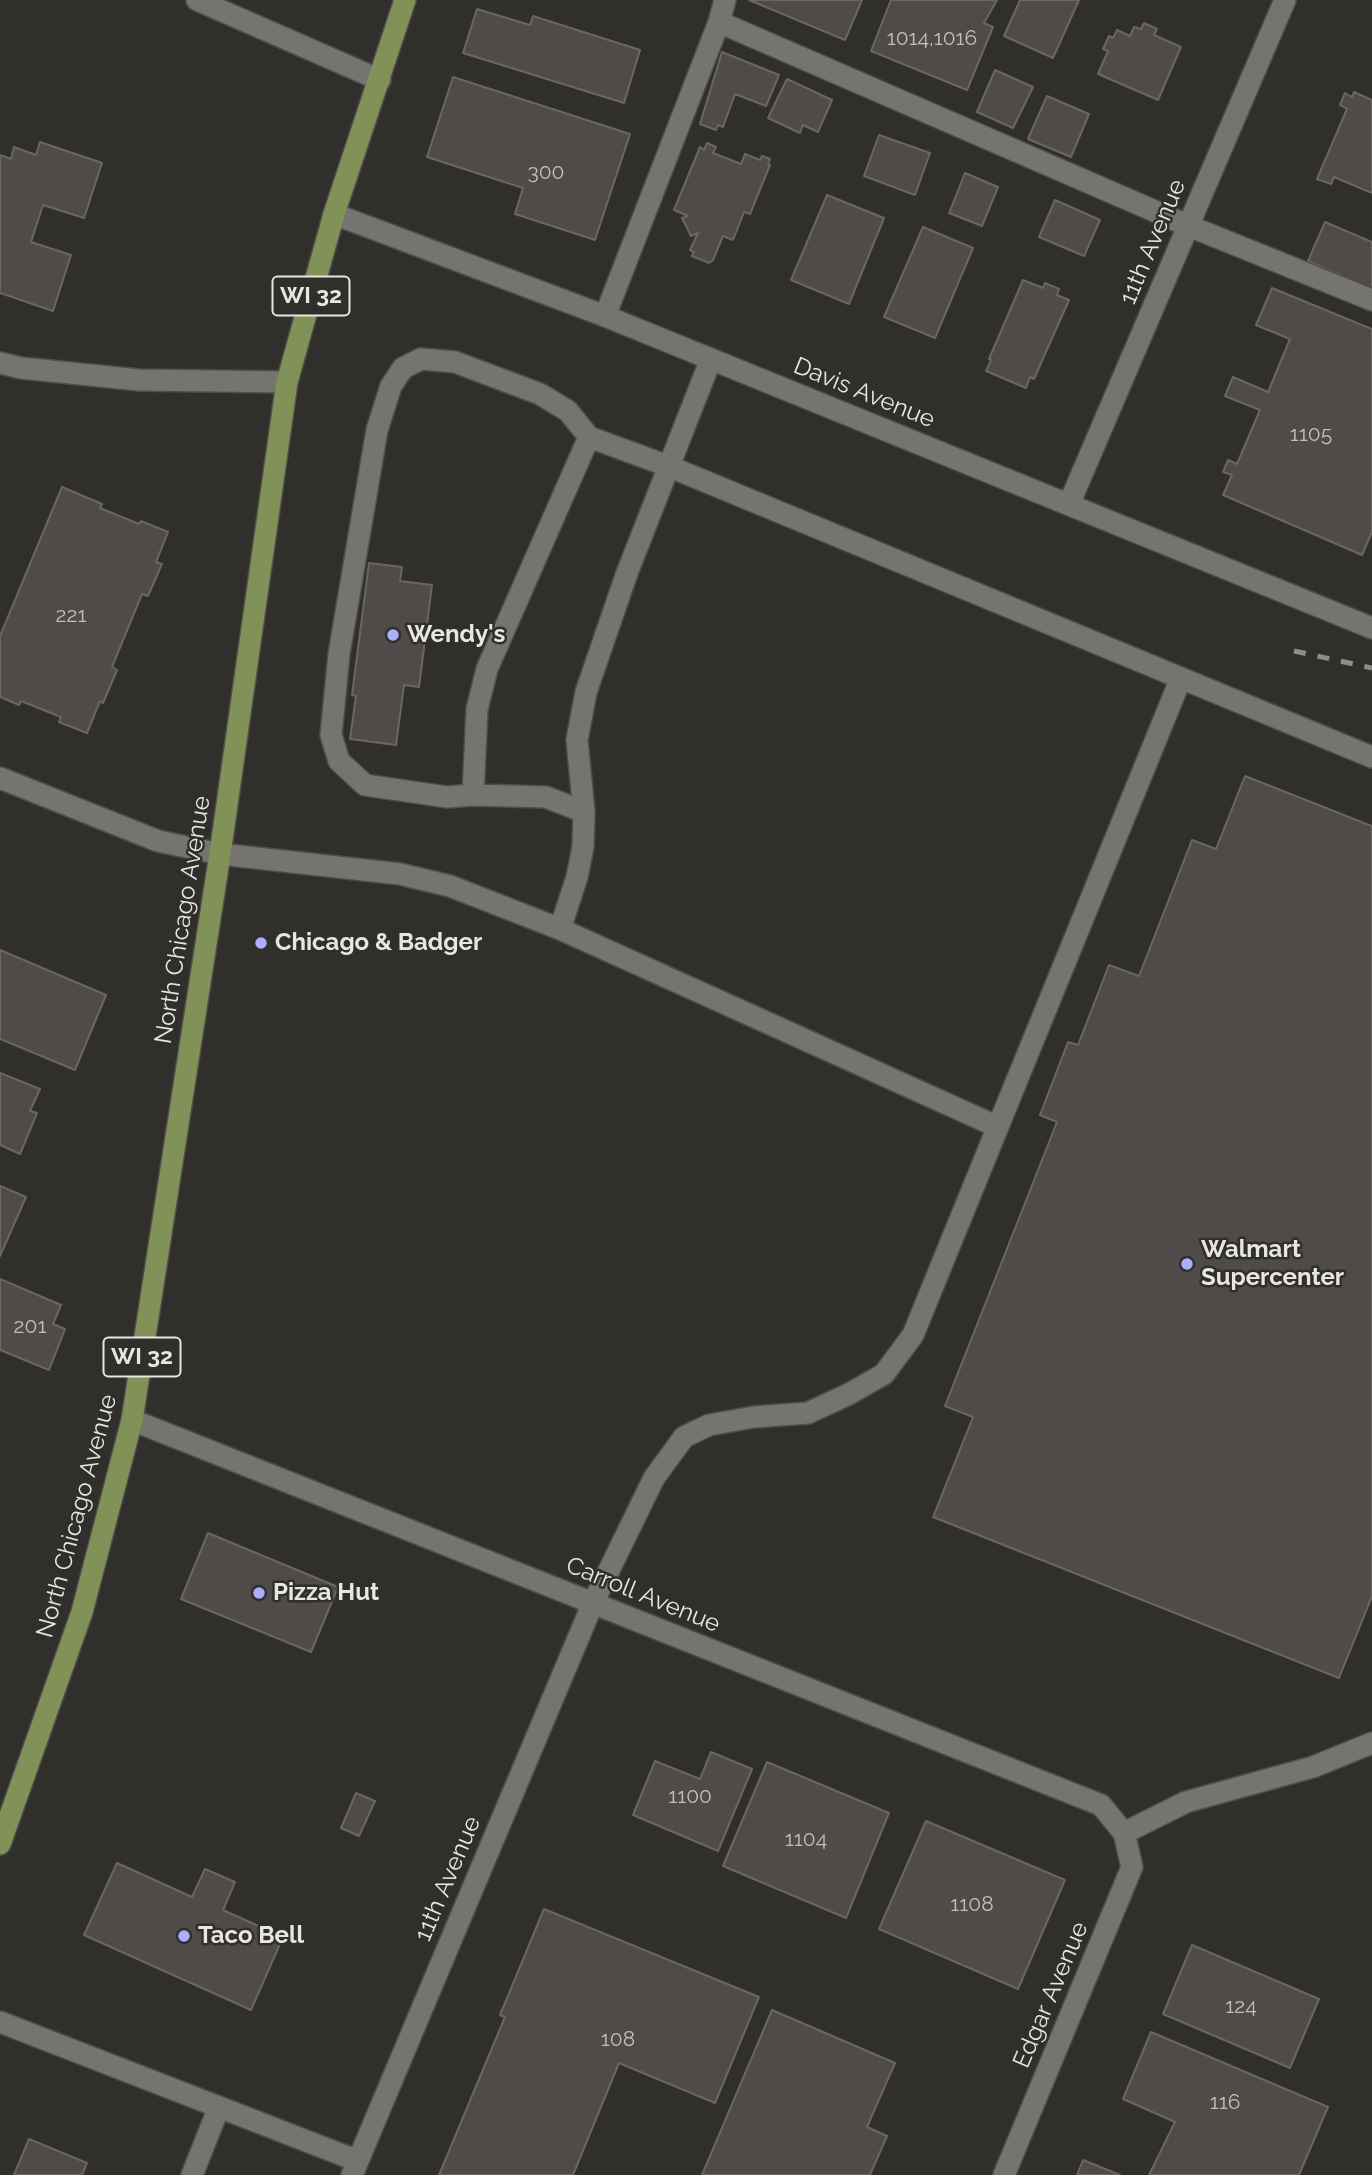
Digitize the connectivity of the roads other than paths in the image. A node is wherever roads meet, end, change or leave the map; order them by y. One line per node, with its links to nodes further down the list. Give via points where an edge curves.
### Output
1 (197, 0): 6 (street)
2 (405, 0): 6 (main road, North Chicago Avenue / WI 32)
3 (725, 0): 5 (street)
4 (1285, 0): 8 (street, 11th Avenue)
5 (719, 22): 8 (street); 10 (street)
6 (380, 80): 7 (main road, North Chicago Avenue / WI 32)
7 (334, 214): 10 (street, Davis Avenue); 13 (main road, North Chicago Avenue / WI 32)
8 (1189, 226): 9 (street); 16 (street, 11th Avenue)
9 (1372, 300)
10 (605, 316): 11 (street, Davis Avenue)
11 (711, 359): 15 (street); 16 (street, Davis Avenue)
12 (0, 363): 13 (street, via 139,380)
13 (287, 382): 23 (main road, North Chicago Avenue / WI 32)
14 (589, 437): 15 (street); 21 (street, via 486,669 477,709); 21 (street, via 568,411 540,394 455,362 421,359 403,368 391,386 377,430 339,654 331,735 339,761 365,786 447,797)
15 (668, 466): 18 (street); 22 (street, via 586,692 578,740)
16 (1069, 504): 17 (street, Davis Avenue)
17 (1372, 628)
18 (1181, 678): 19 (street); 25 (street, 11th Avenue)
19 (1372, 757)
20 (0, 778): 23 (street, via 158,841)
21 (473, 795): 22 (street, via 547,797)
22 (584, 812): 24 (street, via 577,877)
23 (220, 854): 24 (street, via 400,874 450,886); 26 (main road, North Chicago Avenue / WI 32)
24 (560, 929): 25 (street)
25 (998, 1127): 27 (street, 11th Avenue, via 914,1335 884,1374 808,1413 709,1425 684,1437 654,1478)
26 (132, 1420): 27 (street, Carroll Avenue); 30 (main road, North Chicago Avenue / WI 32, via 82,1612)
27 (593, 1603): 29 (street, Carroll Avenue, via 1101,1805); 33 (street, 11th Avenue)
28 (1372, 1744): 29 (street, via 1314,1766 1186,1802)
29 (1124, 1833): 35 (street, Edgar Avenue, via 1132,1867)
30 (0, 1844)
31 (0, 2022): 32 (street)
32 (219, 2107): 33 (street); 34 (street)
33 (355, 2168)
34 (192, 2175)
35 (1004, 2175)

